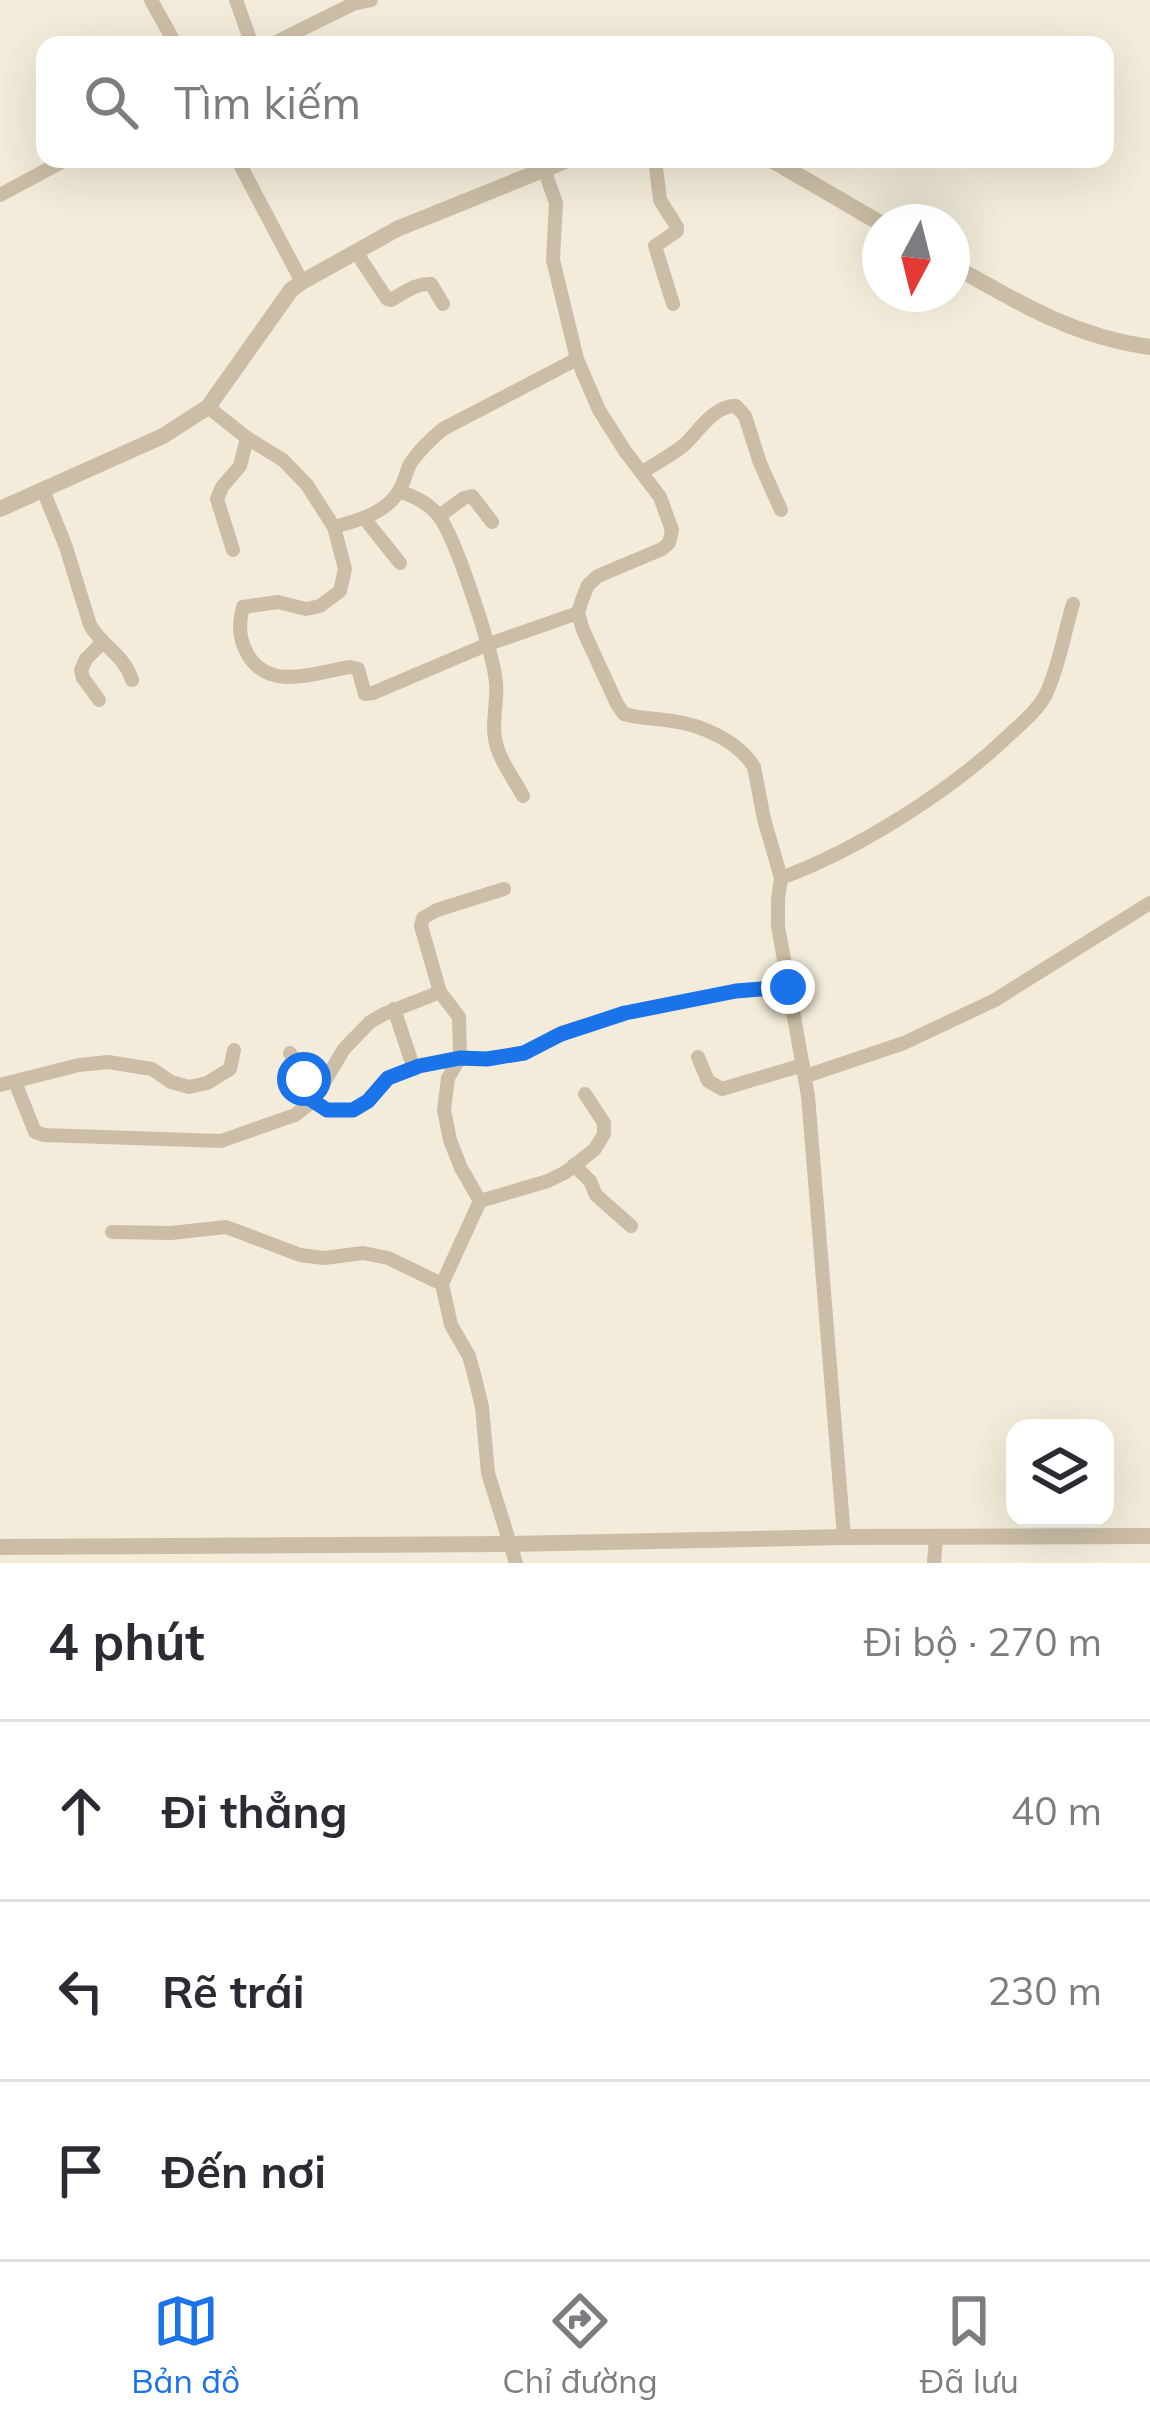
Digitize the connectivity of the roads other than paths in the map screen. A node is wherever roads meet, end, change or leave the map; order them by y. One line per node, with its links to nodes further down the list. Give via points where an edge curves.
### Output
1 (151, 0): 4 (street)
2 (236, 0): 5 (street)
3 (371, 0): 6 (street)
4 (171, 36)
5 (250, 36)
6 (289, 36)
7 (50, 168): 12 (street)
8 (242, 168): 16 (street)
9 (656, 168): 18 (street, via 660,200 677,229 655,246)
10 (785, 168): 13 (street)
11 (544, 169): 14 (street); 20 (street, via 556,203 553,260)
12 (0, 195)
13 (862, 213)
14 (356, 252): 16 (street); 17 (street, via 387,299 431,284)
15 (970, 275): 19 (street, via 1088,335)
16 (302, 282): 21 (street)
17 (443, 304)
18 (673, 304)
19 (1150, 347)
20 (577, 358): 23 (street, via 599,410); 25 (street, via 443,429 410,465)
21 (208, 407): 22 (street); 24 (street, via 164,436)
22 (247, 437): 31 (street, via 294,470); 32 (street, via 240,466 217,499)
23 (643, 472): 27 (street, via 736,406); 35 (street, via 672,537 592,581)
24 (44, 490): 26 (street); 36 (street)
25 (399, 491): 28 (street); 29 (street)
26 (0, 509)
27 (781, 510)
28 (439, 517): 30 (street, via 472,496); 37 (street)
29 (364, 518): 31 (street); 33 (street)
30 (492, 522)
31 (334, 527): 37 (street, via 345,569 340,591 306,609 278,602 243,607 241,638 263,671 295,677 350,667 358,669 365,694)
32 (233, 550)
33 (400, 563)
34 (1073, 604): 41 (street, via 1046,695 999,745 865,838)
35 (578, 614): 37 (street); 41 (street, via 621,710 710,733 750,760)
36 (103, 642): 38 (street); 39 (street, via 80,670)
37 (486, 645): 40 (street, via 496,682 496,746)
38 (133, 680)
39 (99, 700)
40 (524, 796)
41 (781, 878): 44 (street, via 777,912)
42 (504, 889): 45 (street, via 423,918)
43 (1150, 902): 52 (street, via 995,1000 904,1043)
44 (788, 987): 50 (street, via 625,1013 524,1053); 52 (street)
45 (440, 992): 46 (street); 50 (street, via 459,1018)
46 (394, 1009): 51 (street); 55 (street, via 344,1048)
47 (235, 1050): 53 (street, via 230,1069 198,1087 108,1062)
48 (290, 1053): 55 (street)
49 (698, 1057): 52 (street, via 708,1081 722,1089)
50 (460, 1058): 51 (street); 57 (street, via 444,1110 449,1140)
51 (414, 1069): 55 (street, via 388,1078 353,1110 327,1110)
52 (804, 1071): 62 (street)
53 (8, 1084): 55 (street, via 44,1136 221,1142 295,1115)
54 (585, 1094): 56 (street, via 604,1134)
55 (314, 1096)
56 (574, 1165): 57 (street, via 532,1188); 58 (street)
57 (480, 1201): 60 (street)
58 (632, 1226)
59 (112, 1232): 60 (street, via 226,1227 300,1255 388,1258)
60 (442, 1284): 64 (street, via 475,1378 488,1473)
61 (1150, 1536): 63 (street)
62 (844, 1537): 63 (street); 64 (street)
63 (936, 1537): 68 (street)
64 (509, 1544): 66 (street); 67 (street)
65 (0, 1547): 66 (street)
66 (138, 1555)
67 (516, 1563)
68 (934, 1563)

